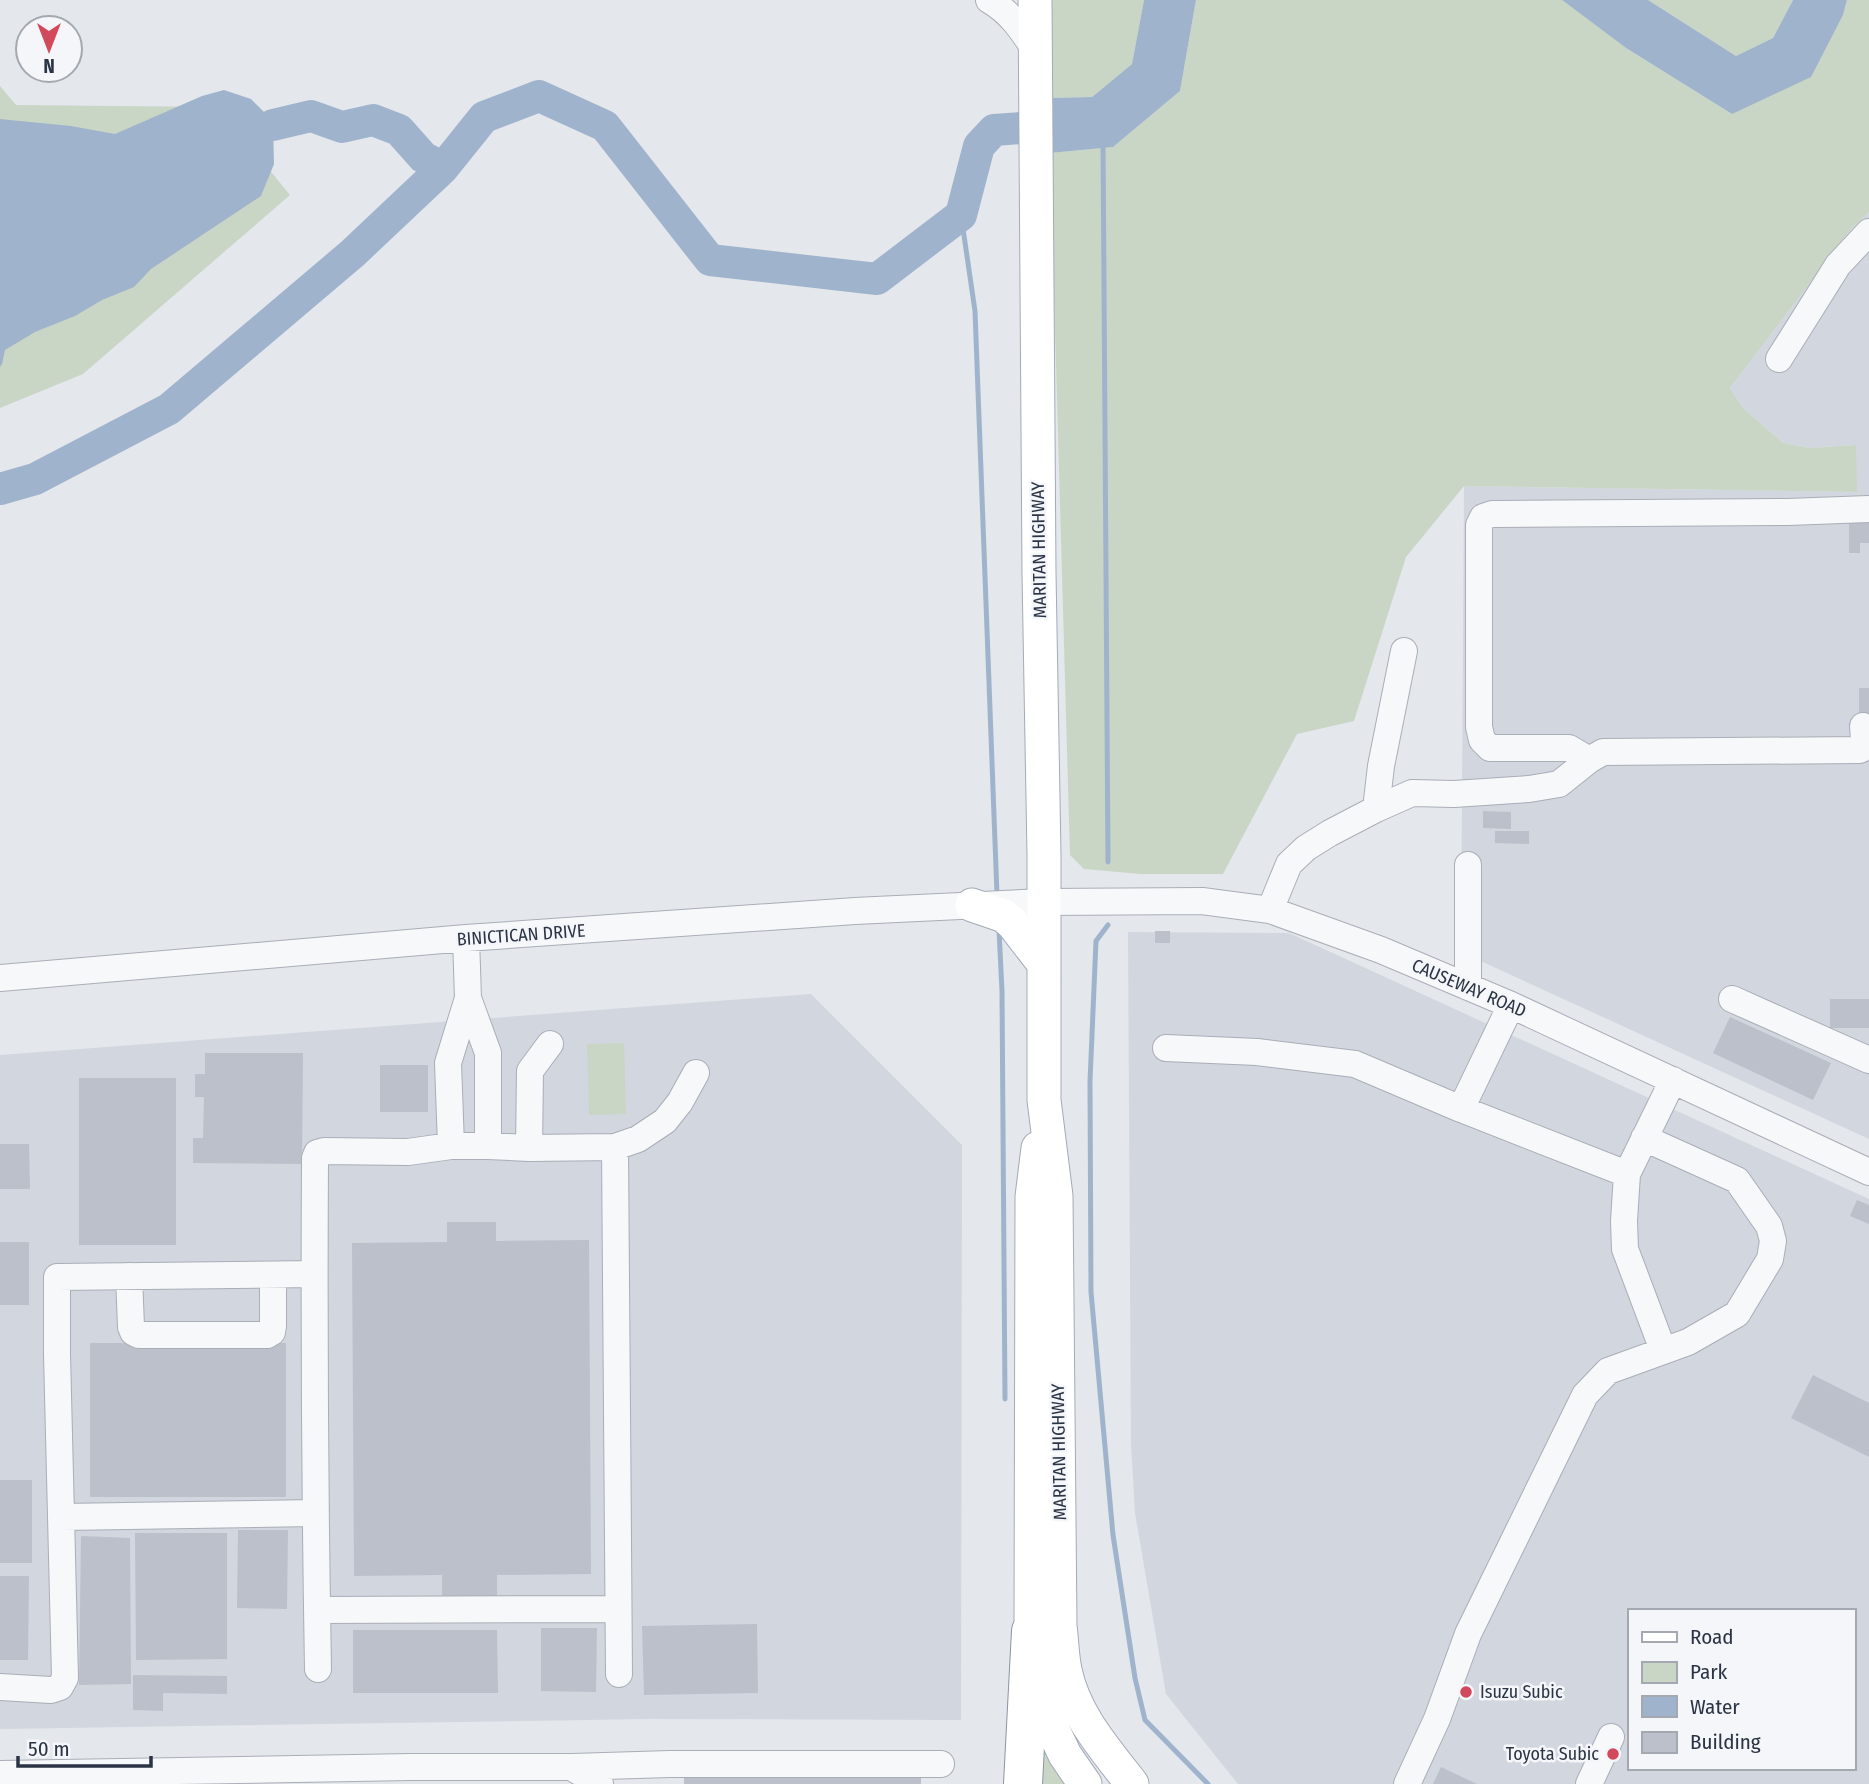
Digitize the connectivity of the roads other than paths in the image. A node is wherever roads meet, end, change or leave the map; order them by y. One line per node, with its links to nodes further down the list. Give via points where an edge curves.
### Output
1 (989, 0): 3 (street, via 1002,7)
2 (1035, 0): 3 (main road, MARITAN HIGHWAY)
3 (1035, 50): 12 (main road, MARITAN HIGHWAY)
4 (1869, 232): 5 (street, via 1838,265)
5 (1779, 359)
6 (1869, 509): 9 (street, via 1483,517 1479,525 1482,740 1490,748 1569,748)
7 (1405, 651): 10 (street)
8 (1863, 726): 9 (street, via 1860,750 1603,752)
9 (1589, 760): 10 (street, via 1559,784 1412,793)
10 (1376, 809): 14 (street, via 1330,832 1289,864)
11 (1468, 865): 18 (street)
12 (1044, 902): 13 (street, BINICTICAN DRIVE); 14 (street, CAUSEWAY ROAD, via 1202,901); 16 (main road, MARITAN HIGHWAY)
13 (972, 905): 15 (street, BINICTICAN DRIVE); 16 (main road, via 1004,916)
14 (1270, 910): 18 (street, CAUSEWAY ROAD)
15 (467, 939): 17 (street, BINICTICAN DRIVE); 19 (street)
16 (1044, 964): 27 (main road, MARITAN HIGHWAY)
17 (0, 978)
18 (1468, 987): 21 (street, CAUSEWAY ROAD)
19 (468, 998): 30 (street, via 448,1063); 31 (street, via 488,1054)
20 (1732, 999): 24 (street)
21 (1511, 1005): 26 (street, CAUSEWAY ROAD); 28 (street)
22 (550, 1044): 33 (street, via 530,1071)
23 (1166, 1048): 28 (street, via 1257,1052 1354,1064)
24 (1869, 1060)
25 (696, 1073): 32 (street, via 664,1121 638,1139)
26 (1673, 1080): 29 (street); 34 (street, CAUSEWAY ROAD)
27 (1044, 1100): 44 (main road, MARITAN HIGHWAY, via 1032,1197); 55 (main road, MARITAN HIGHWAY, via 1056,1196 1060,1626 1065,1671 1093,1735)
28 (1461, 1109): 35 (street)
29 (1644, 1138): 35 (street); 39 (street, via 1737,1180 1769,1226 1773,1241 1770,1259 1737,1314 1688,1342)
30 (450, 1146): 31 (street); 36 (street, via 408,1152 317,1153)
31 (488, 1146): 33 (street)
32 (615, 1147): 33 (street); 42 (street)
33 (529, 1148)
34 (1868, 1167)
35 (1627, 1174): 39 (street, via 1625,1248)
36 (314, 1274): 37 (street); 40 (street)
37 (273, 1275): 38 (street); 38 (street, via 273,1326 267,1335 139,1335 131,1326)
38 (129, 1276): 41 (street, via 57,1277)
39 (1663, 1350): 56 (street, via 1608,1371 1585,1395 1468,1634 1437,1719)
40 (315, 1513): 41 (street); 43 (street)
41 (62, 1517): 47 (street, via 65,1678 60,1687 51,1690)
42 (618, 1609): 43 (street); 46 (street)
43 (317, 1610): 45 (street)
44 (1031, 1631): 53 (highway); 54 (main road, MARITAN HIGHWAY, via 1047,1717)
45 (318, 1669)
46 (619, 1674)
47 (0, 1687)
48 (1611, 1737): 57 (street)
49 (941, 1765): 50 (street)
50 (571, 1767): 51 (street); 52 (street)
51 (0, 1774)
52 (600, 1784)
53 (1023, 1784)
54 (1085, 1784)
55 (1132, 1784)
56 (1406, 1784)
57 (1589, 1784)

